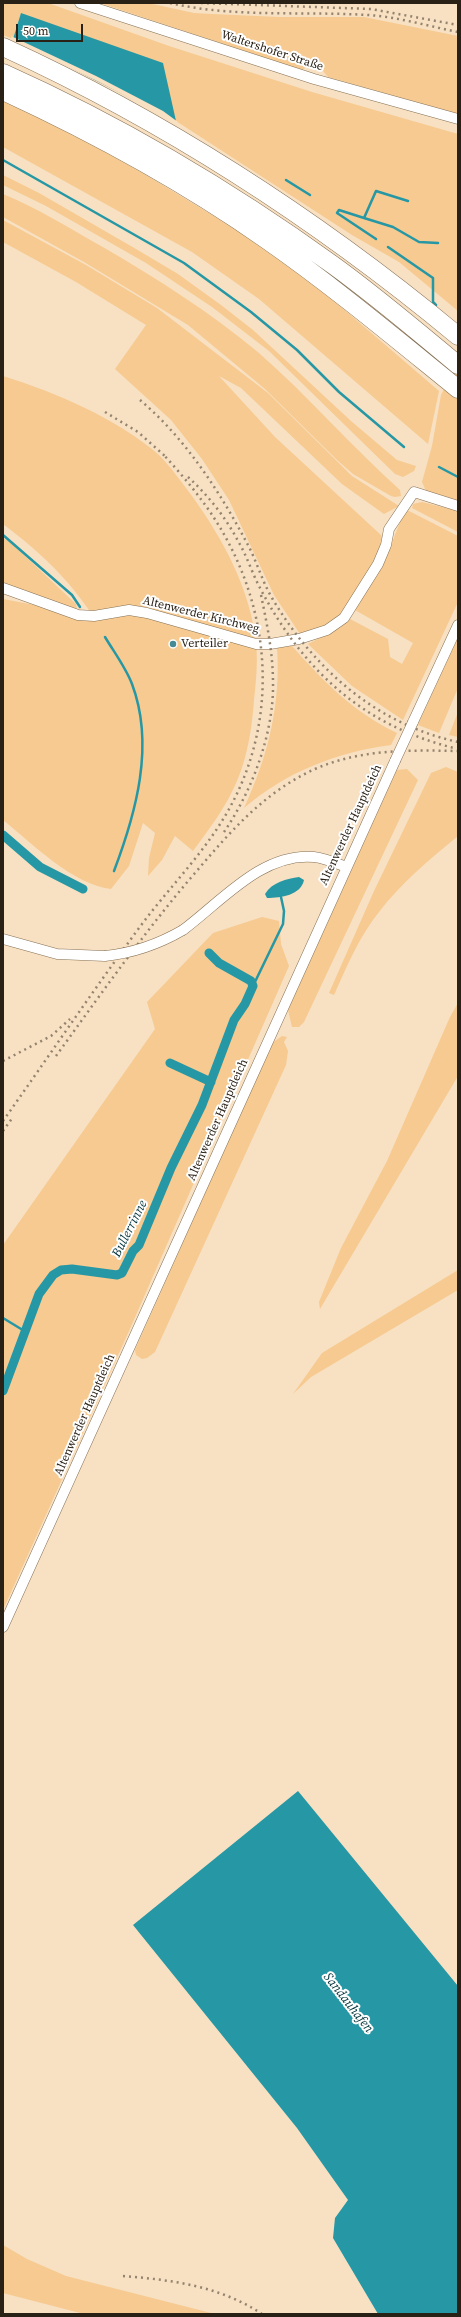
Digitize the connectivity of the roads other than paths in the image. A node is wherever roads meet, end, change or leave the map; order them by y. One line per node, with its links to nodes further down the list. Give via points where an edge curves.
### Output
1 (80, 3): 5 (street, Waltershofer Straße, via 314,79)
2 (3, 47): 6 (highway, via 74,81 170,133 268,193 371,266)
3 (3, 73): 7 (highway, via 104,122 209,182 334,266)
4 (3, 91): 8 (highway, via 152,167 247,227 348,299)
5 (458, 119)
6 (458, 336)
7 (458, 365)
8 (458, 389)
9 (458, 506): 10 (street, Altenwerder Kirchweg, via 414,492 389,529 378,564 344,618 327,630 270,644 239,640 129,610 100,616 78,615)
10 (3, 588)
11 (458, 625): 12 (street, Altenwerder Hauptdeich, bridge)
12 (346, 867): 13 (street, bridge, via 324,858 307,856 273,864 249,878 183,930 152,946 124,953 105,956 57,954); 14 (street, Altenwerder Hauptdeich)
13 (3, 939)
14 (3, 1627)

